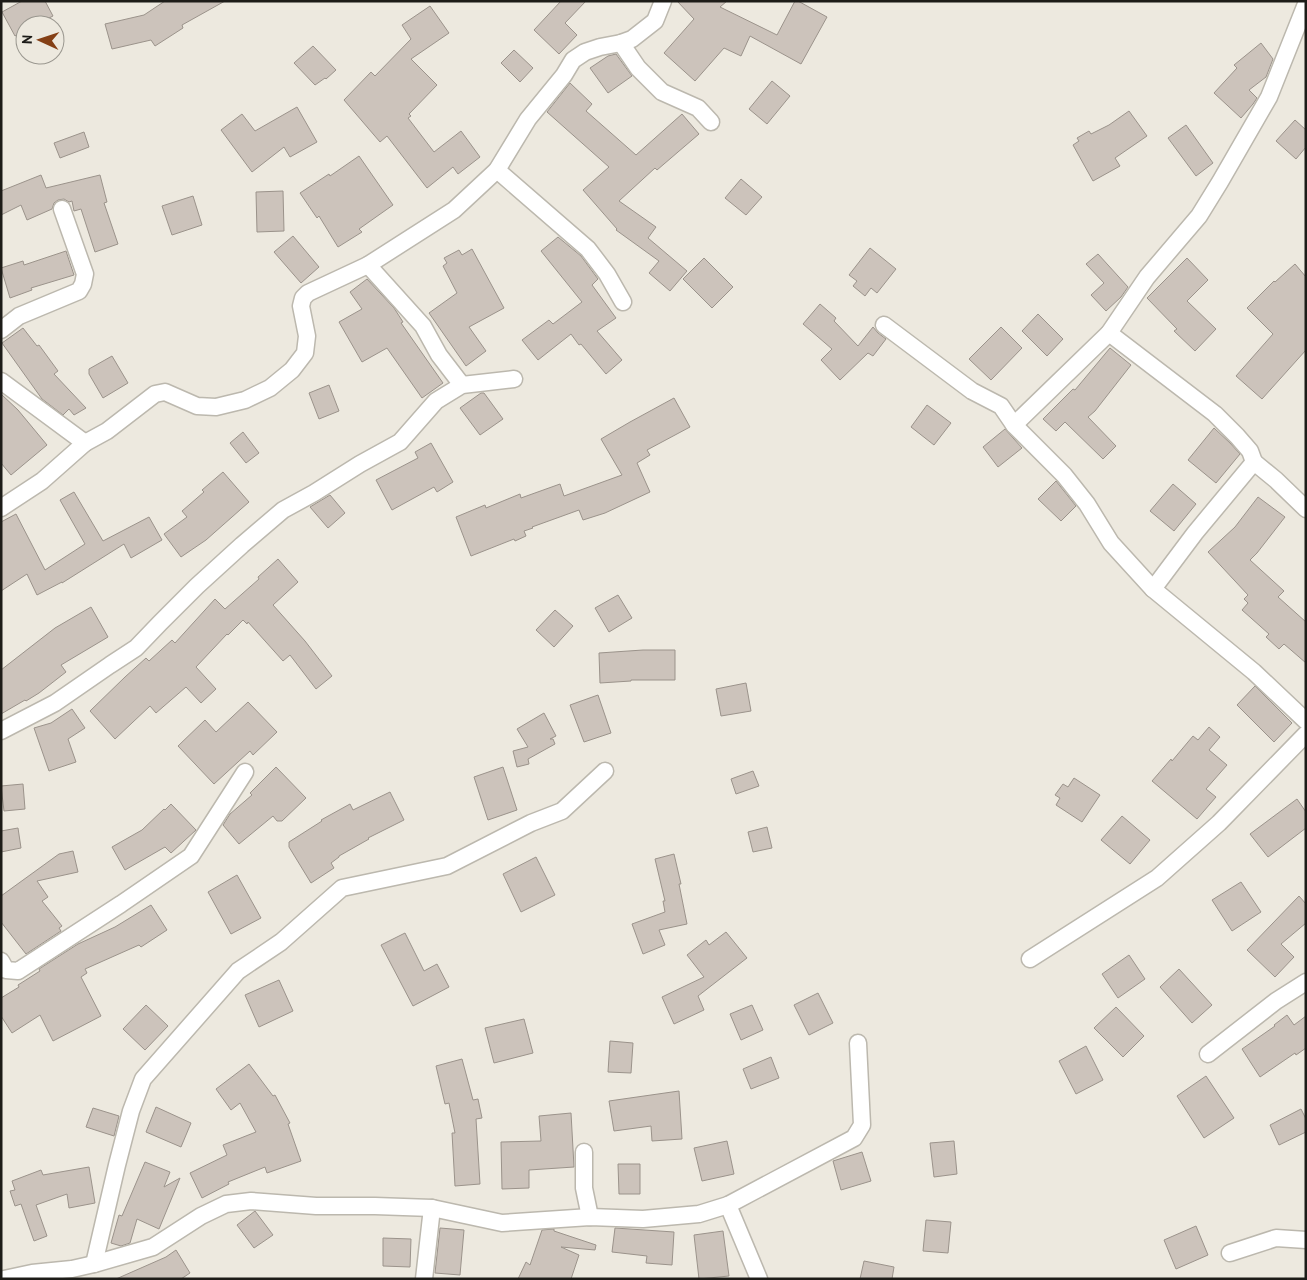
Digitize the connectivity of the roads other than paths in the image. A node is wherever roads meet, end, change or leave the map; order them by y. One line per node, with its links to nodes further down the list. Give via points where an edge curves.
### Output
1 (663, 1): 3 (street, via 655,21 632,39)
2 (1306, 4): 11 (street, via 1269,97 1220,182 1199,216 1147,277)
3 (621, 43): 4 (street, via 638,68 662,92 698,108); 5 (street, via 600,46 573,60 528,119)
4 (711, 122)
5 (497, 170): 7 (street, via 454,210); 8 (street, via 588,249)
6 (62, 210): 10 (street, via 85,274 83,284 79,291 19,316)
7 (368, 265): 14 (street, via 423,326 439,356); 16 (street, via 303,298 306,353 270,388 245,400 216,407 197,406 165,392 155,394 107,431)
8 (623, 302)
9 (884, 326): 15 (street, via 972,392 1001,406)
10 (1, 330)
11 (1109, 333): 15 (street); 17 (street, via 1215,414 1250,451)
12 (514, 378): 14 (street)
13 (1, 382): 16 (street)
14 (462, 385): 22 (street, via 436,401 400,442 283,510 209,575 136,648 55,702)
15 (1014, 425): 20 (street, via 1064,475 1111,543)
16 (85, 443): 18 (street, via 42,480)
17 (1254, 462): 19 (street); 20 (street)
18 (1, 508)
19 (1306, 509)
20 (1153, 589): 21 (street, via 1254,672)
21 (1306, 721)
22 (1, 731)
23 (1306, 734): 26 (street, via 1219,823 1158,878)
24 (605, 771): 37 (street, via 562,811 531,823 447,866 342,888 281,942 238,971 143,1080 131,1111)
25 (245, 772): 27 (street, via 191,856 18,971 6,970)
26 (1030, 959)
27 (1, 961)
28 (1306, 982): 30 (street)
29 (858, 1043): 32 (street, via 862,1125 854,1138)
30 (1208, 1054)
31 (584, 1152): 34 (street, via 584,1188)
32 (728, 1205): 34 (street, via 699,1214 643,1219); 41 (street)
33 (432, 1208): 34 (street, via 502,1223); 37 (street, via 250,1201 226,1204 153,1247); 40 (street)
34 (590, 1217)
35 (1306, 1240): 36 (street, via 1276,1238)
36 (1230, 1253)
37 (94, 1264): 38 (street)
38 (73, 1274): 39 (street, via 32,1273)
39 (4, 1279)
40 (424, 1279)
41 (759, 1279)

